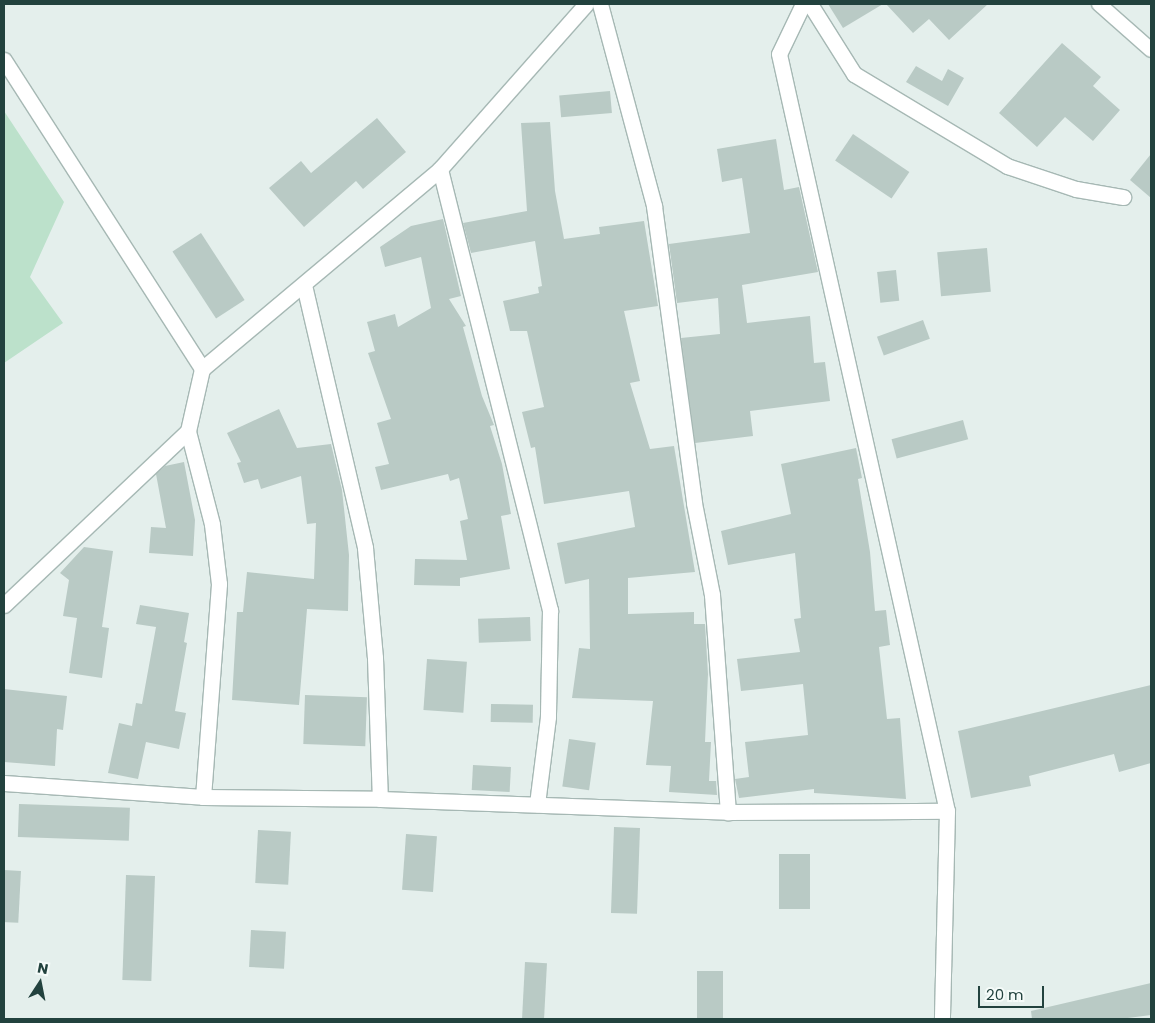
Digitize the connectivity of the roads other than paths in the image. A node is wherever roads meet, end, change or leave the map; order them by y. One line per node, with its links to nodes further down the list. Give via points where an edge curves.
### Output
1 (586, 4): 8 (street)
2 (600, 4): 19 (street, via 654,206 694,502 712,595)
3 (803, 4): 18 (street, via 780,54)
4 (810, 4): 9 (street, via 854,74 1008,166 1076,189)
5 (1099, 4): 6 (lane)
6 (1151, 50)
7 (4, 60): 11 (street)
8 (440, 168): 10 (street); 17 (street, via 550,610 548,717)
9 (1123, 197)
10 (304, 285): 11 (street); 16 (street, via 365,548 375,658)
11 (202, 368): 12 (street)
12 (188, 431): 13 (street); 15 (street, via 212,524 219,584)
13 (4, 605)
14 (4, 783): 15 (street)
15 (203, 797): 16 (street)
16 (380, 799): 17 (street)
17 (537, 804): 19 (street)
18 (946, 811): 19 (street); 20 (street)
19 (728, 812)
20 (942, 1019)

